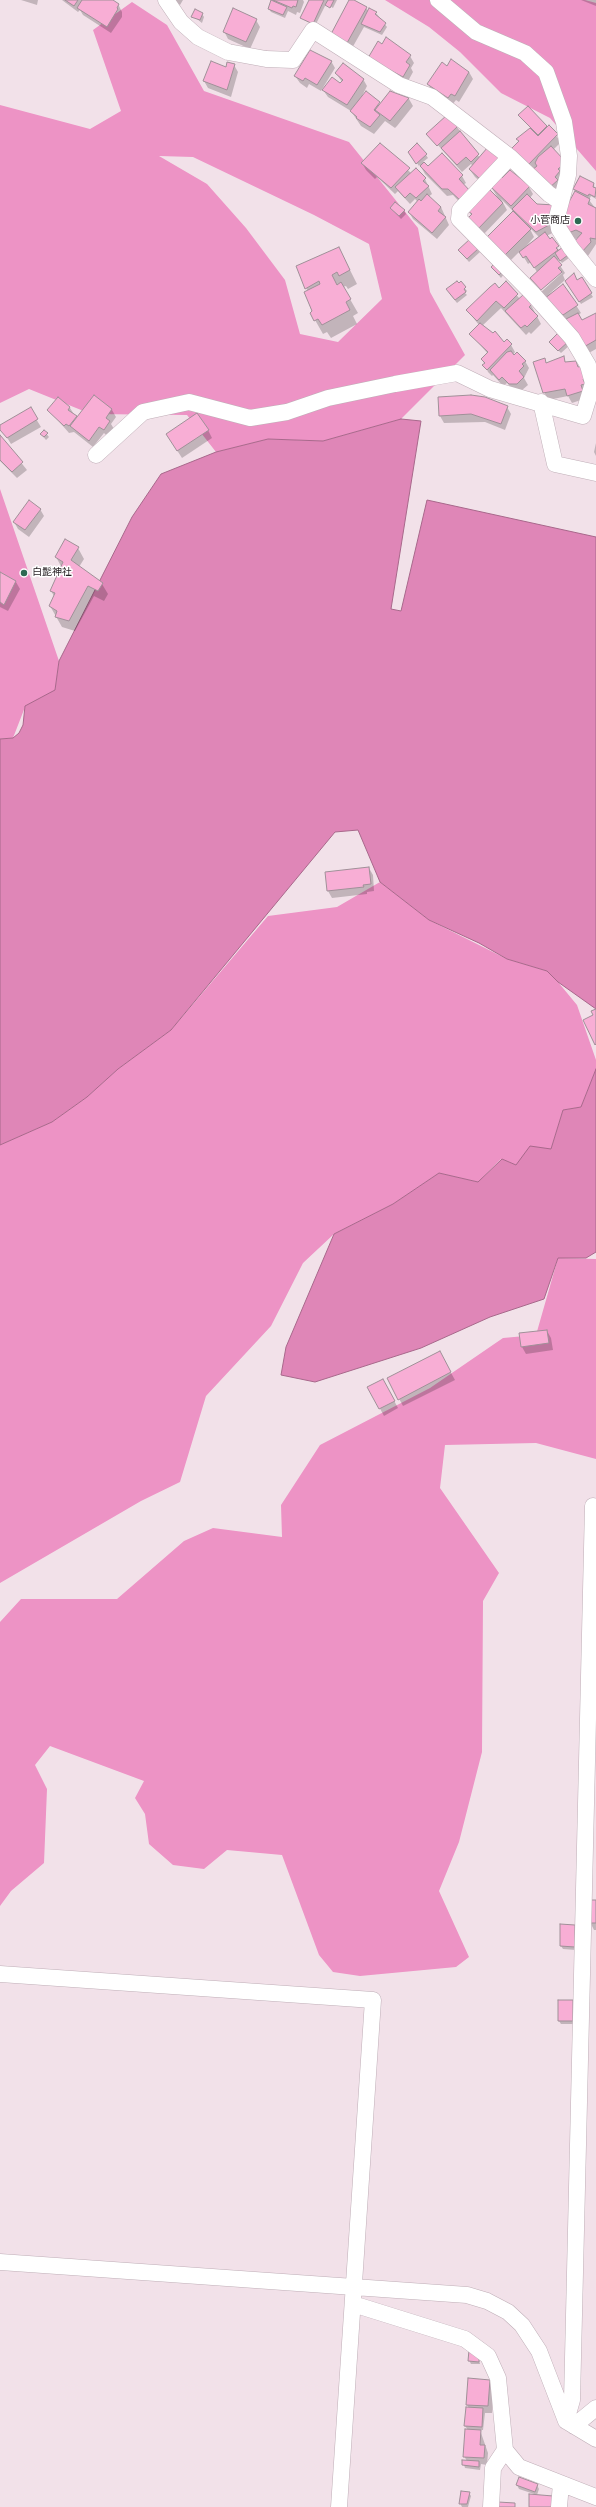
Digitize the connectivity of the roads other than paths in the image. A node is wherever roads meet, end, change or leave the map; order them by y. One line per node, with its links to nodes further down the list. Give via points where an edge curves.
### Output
1 (166, 0): 3 (street, via 180,22 198,37 228,52 266,59 293,60 313,30 399,85 432,97)
2 (438, 0): 4 (street, via 476,32 525,53 546,72 564,122 568,145 568,175)
3 (510, 157): 4 (street); 7 (street, via 460,210 459,219 572,338 588,365 593,383)
4 (561, 202): 5 (street, via 557,217 559,229)
5 (596, 279)
6 (541, 402): 7 (street); 8 (street, via 490,389 457,373 328,398 287,412 250,418 189,402 143,412); 9 (street, via 555,464)
7 (590, 418)
8 (96, 455)
9 (596, 473)
10 (594, 1506): 16 (street)
11 (0, 1974): 13 (street, via 373,2000)
12 (0, 2262): 13 (street)
13 (354, 2287): 14 (street); 16 (street, via 467,2295 487,2301 508,2312 522,2325 539,2351)
14 (353, 2304): 18 (street, via 465,2339 488,2356 498,2378); 21 (street)
15 (596, 2408): 16 (street)
16 (570, 2424): 17 (street)
17 (596, 2439)
18 (506, 2450): 19 (street, via 519,2468); 22 (street, via 493,2468)
19 (561, 2484): 20 (street); 23 (street)
20 (596, 2497)
21 (339, 2507)
22 (490, 2507)
23 (559, 2507)

